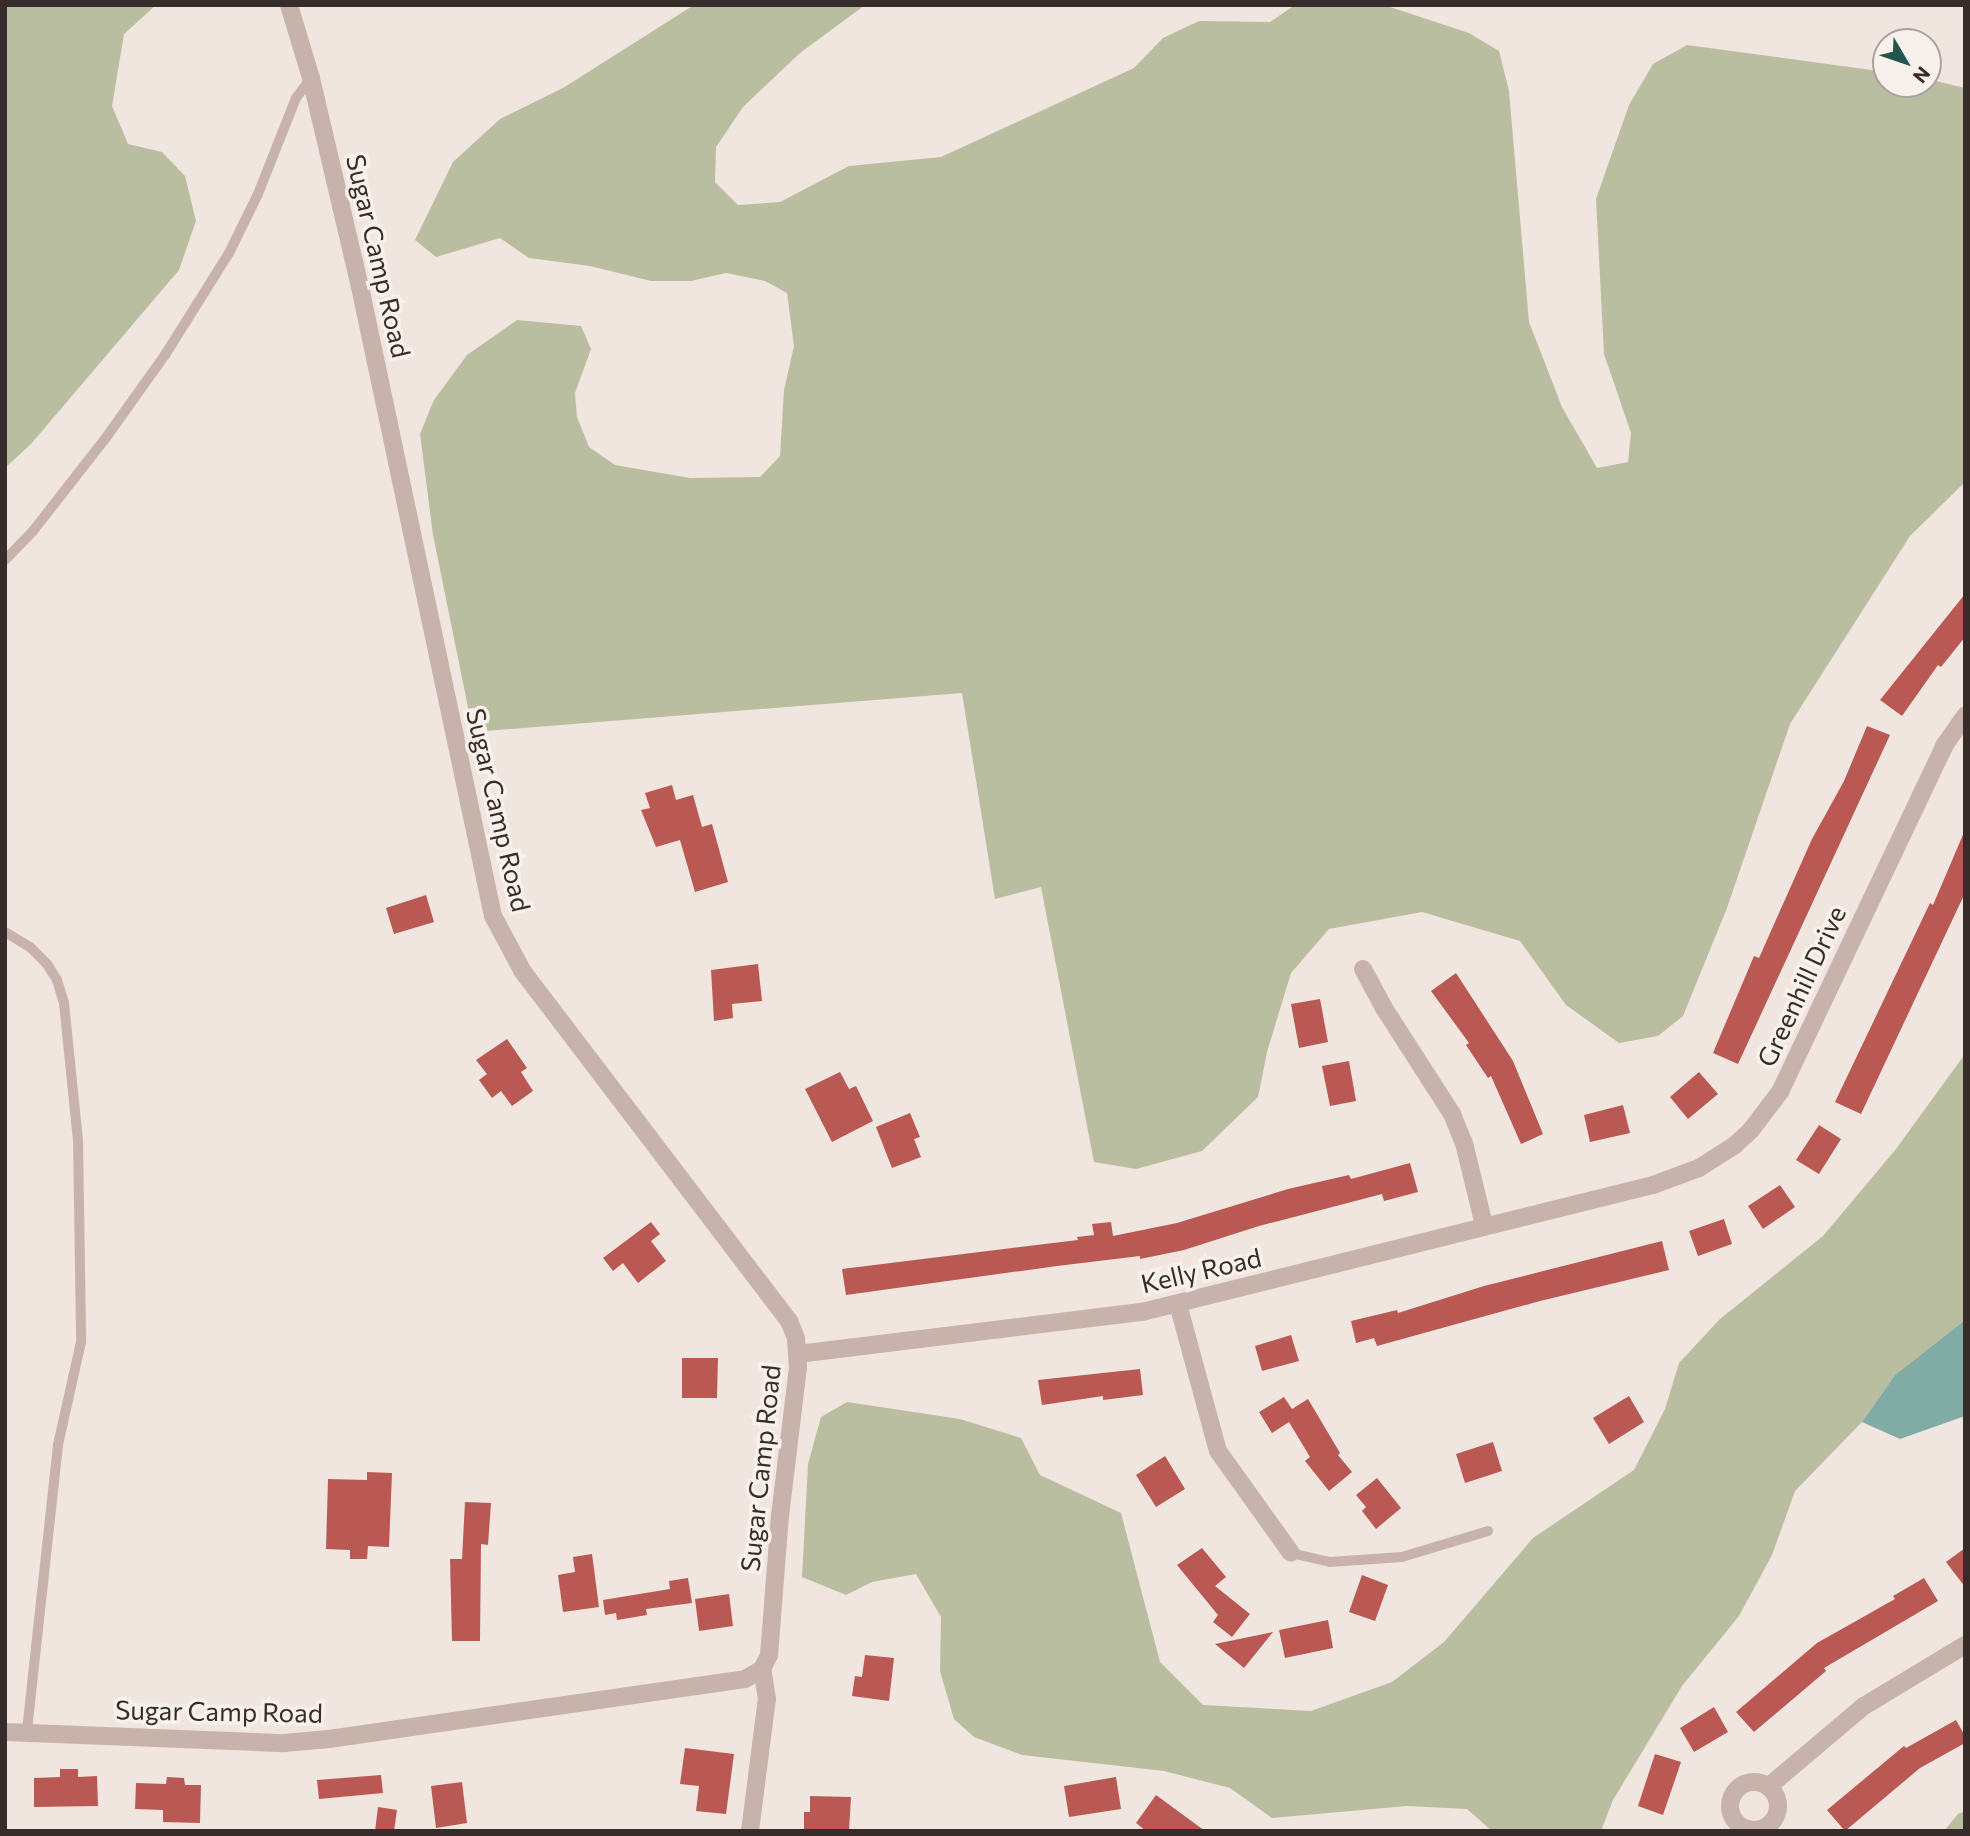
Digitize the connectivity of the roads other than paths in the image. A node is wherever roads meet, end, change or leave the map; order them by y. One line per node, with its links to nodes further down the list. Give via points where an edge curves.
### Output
1 (289, 5): 2 (street, Sugar Camp Road)
2 (312, 78): 3 (lane, via 296,98 229,253 172,344 106,439); 10 (street, Sugar Camp Road, via 493,916 522,970 789,1321)
3 (5, 560)
4 (1965, 716): 7 (street, Greenhill Drive, via 1944,747 1780,1092 1751,1130 1699,1168)
5 (5, 932): 16 (lane, via 30,947 57,980 64,1003 78,1140 81,1342 58,1445)
6 (1363, 969): 8 (street, via 1452,1114)
7 (1607, 1196): 8 (street, Kelly Road)
8 (1484, 1224): 9 (street, Kelly Road)
9 (1178, 1304): 10 (street, Kelly Road); 12 (street, via 1218,1451)
10 (798, 1354): 14 (street, Sugar Camp Road, via 769,1655)
11 (1488, 1531): 12 (lane, via 1402,1557 1330,1562)
12 (1291, 1553)
13 (1965, 1645): 17 (street, via 1864,1706)
14 (762, 1669): 16 (street, Sugar Camp Road, via 745,1679 329,1740 284,1743); 18 (street, Sugar Camp Road, via 767,1699)
15 (5, 1732): 16 (street, Sugar Camp Road)
16 (27, 1732)
17 (1769, 1787)
18 (750, 1831)

